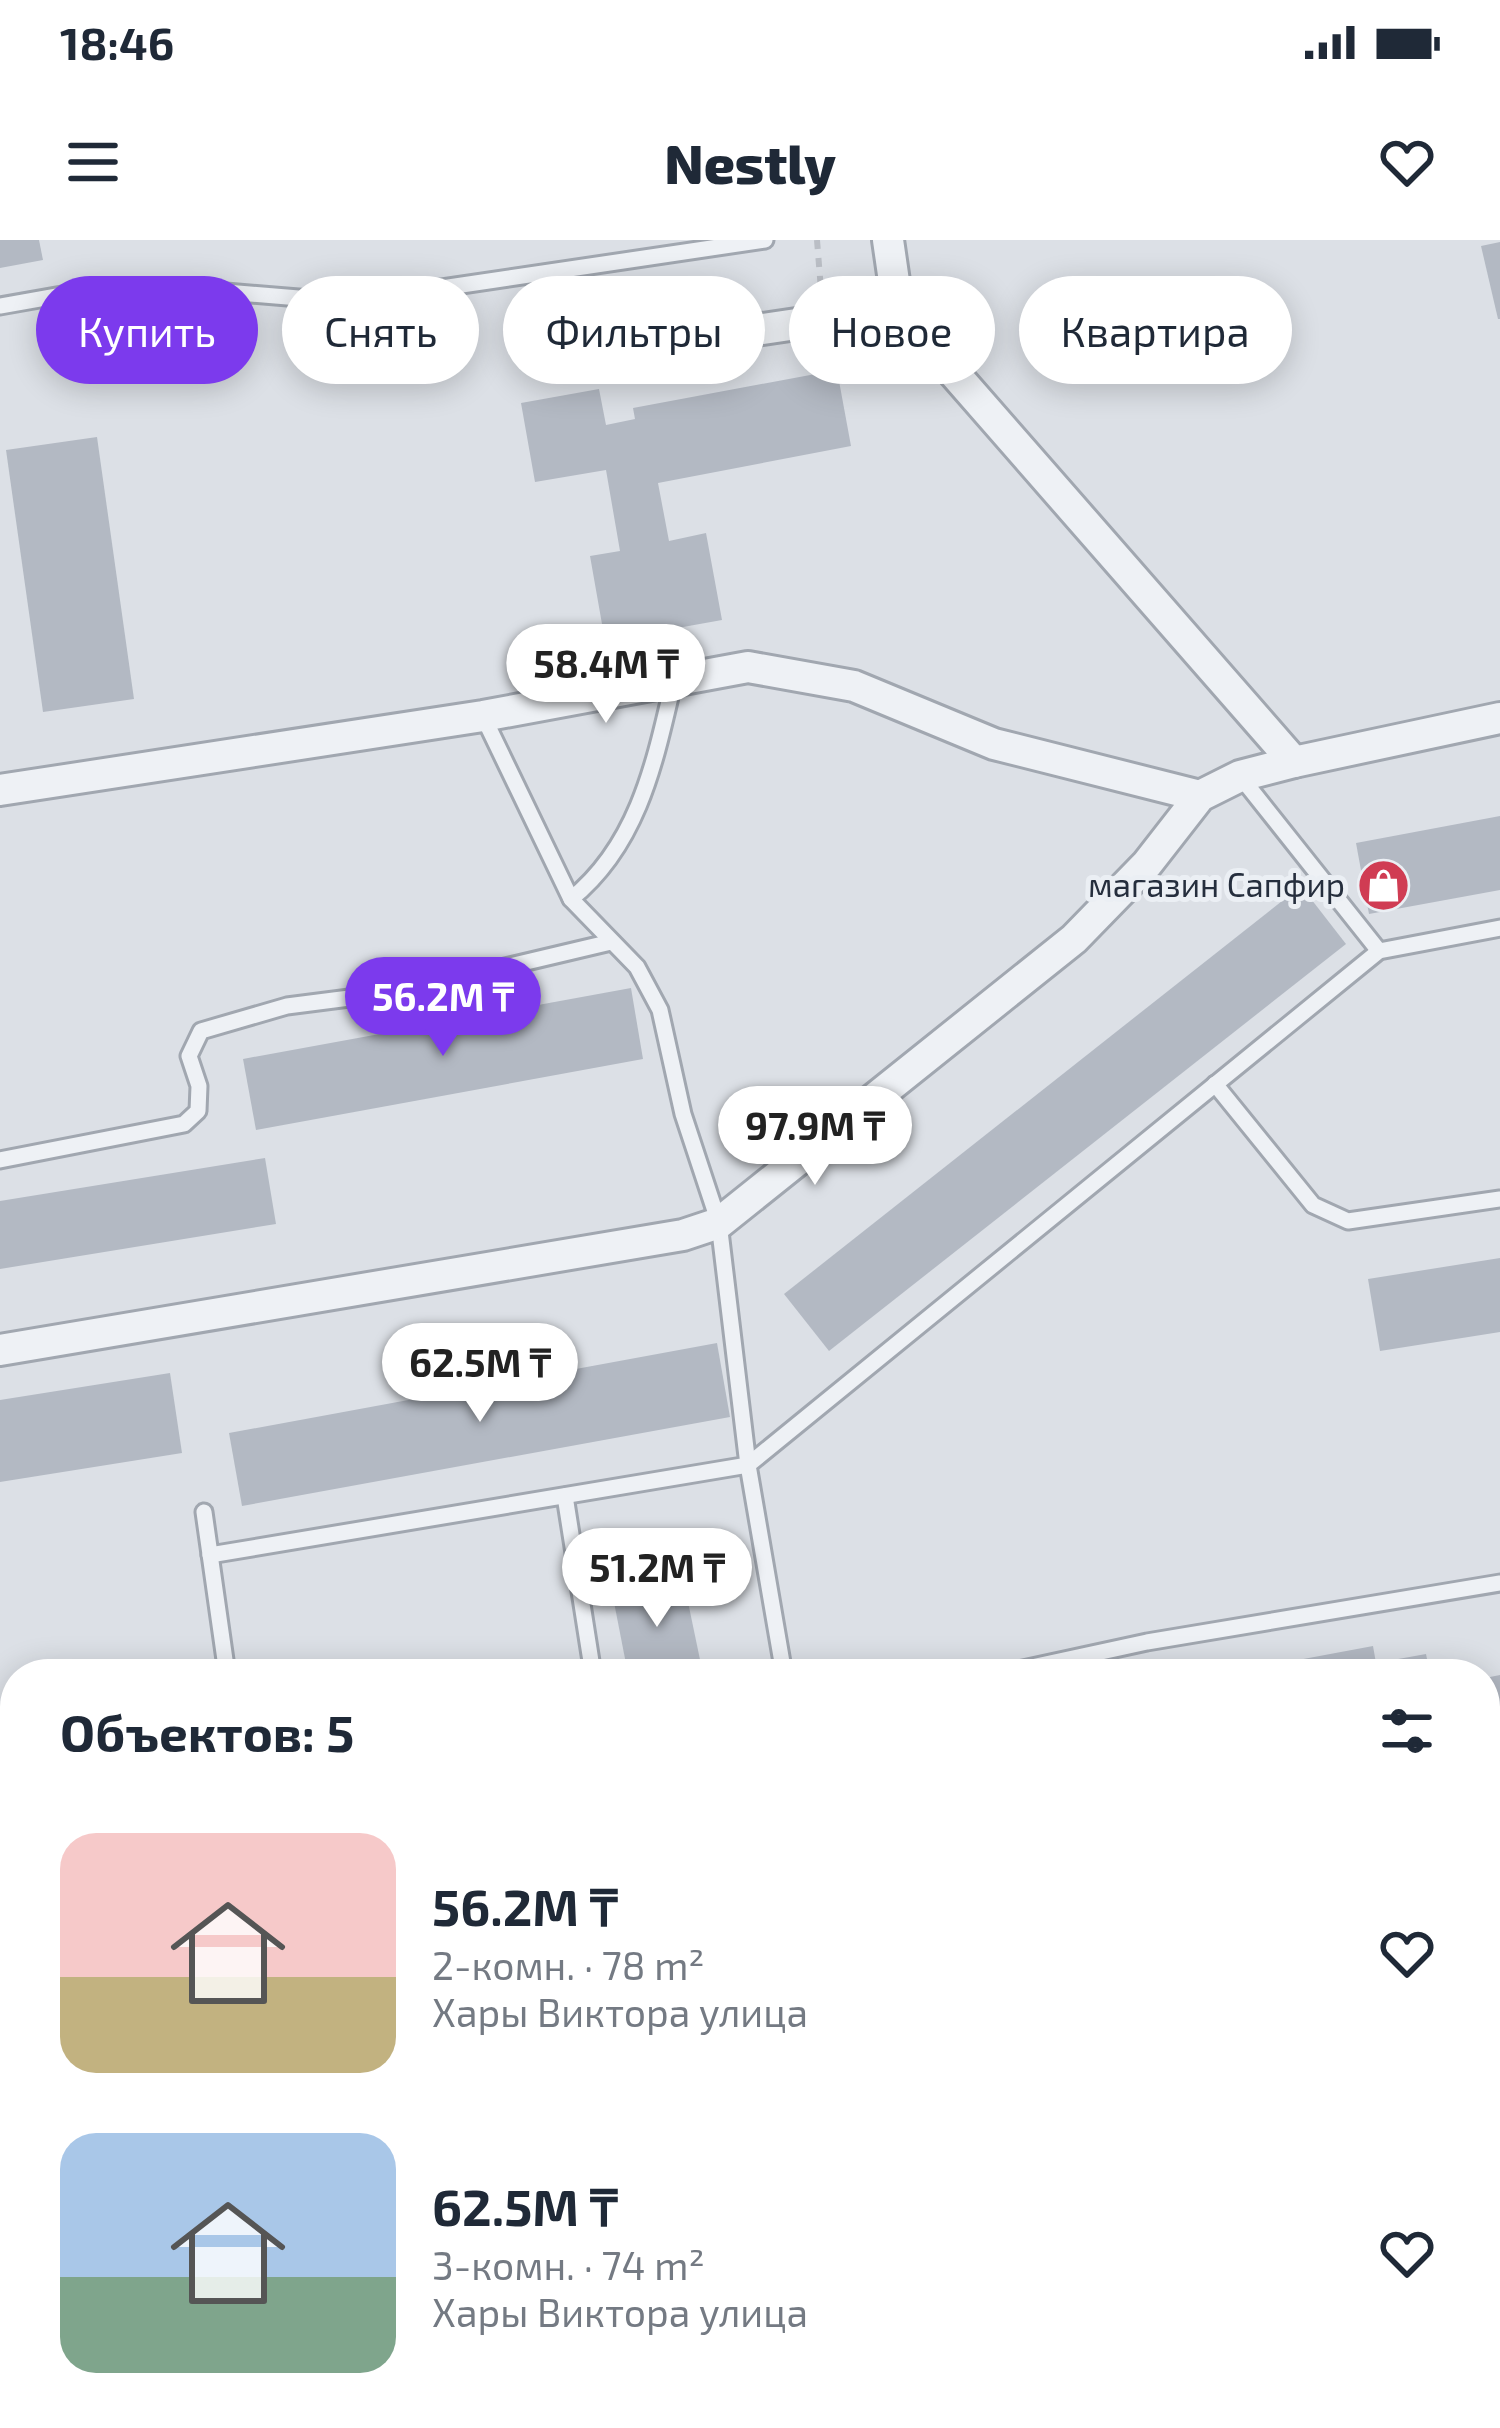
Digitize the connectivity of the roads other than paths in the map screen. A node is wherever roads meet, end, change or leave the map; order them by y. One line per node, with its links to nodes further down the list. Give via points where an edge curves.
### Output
1 (764, 240): 4 (lane, via 347,302 96,289)
2 (889, 240): 3 (street)
3 (894, 276)
4 (0, 306)
5 (964, 384): 9 (street)
6 (674, 680): 7 (street); 12 (street, via 748,667 854,686 994,744); 13 (lane, via 639,815 592,883)
7 (483, 716): 11 (street); 13 (lane)
8 (1500, 718): 9 (street)
9 (1294, 762): 10 (street)
10 (1240, 776): 12 (street); 16 (lane)
11 (0, 790)
12 (1200, 796): 20 (street, via 1074,939)
13 (571, 899): 15 (lane)
14 (1500, 928): 16 (lane)
15 (610, 942): 18 (lane, via 404,991 287,1006 201,1031 189,1056 200,1086 197,1111 184,1124); 20 (lane, via 637,967 660,1010)
16 (1378, 951): 17 (lane)
17 (1215, 1084): 19 (lane, via 1313,1205 1348,1221); 22 (lane)
18 (0, 1160)
19 (1500, 1199)
20 (719, 1223): 21 (street); 22 (lane)
21 (0, 1350)
22 (748, 1465): 23 (lane); 29 (lane)
23 (565, 1496): 25 (lane); 28 (lane)
24 (204, 1512): 25 (lane)
25 (210, 1555): 27 (lane)
26 (1500, 1583): 30 (lane)
27 (225, 1659)
28 (591, 1659)
29 (781, 1659)
30 (1069, 1659)

